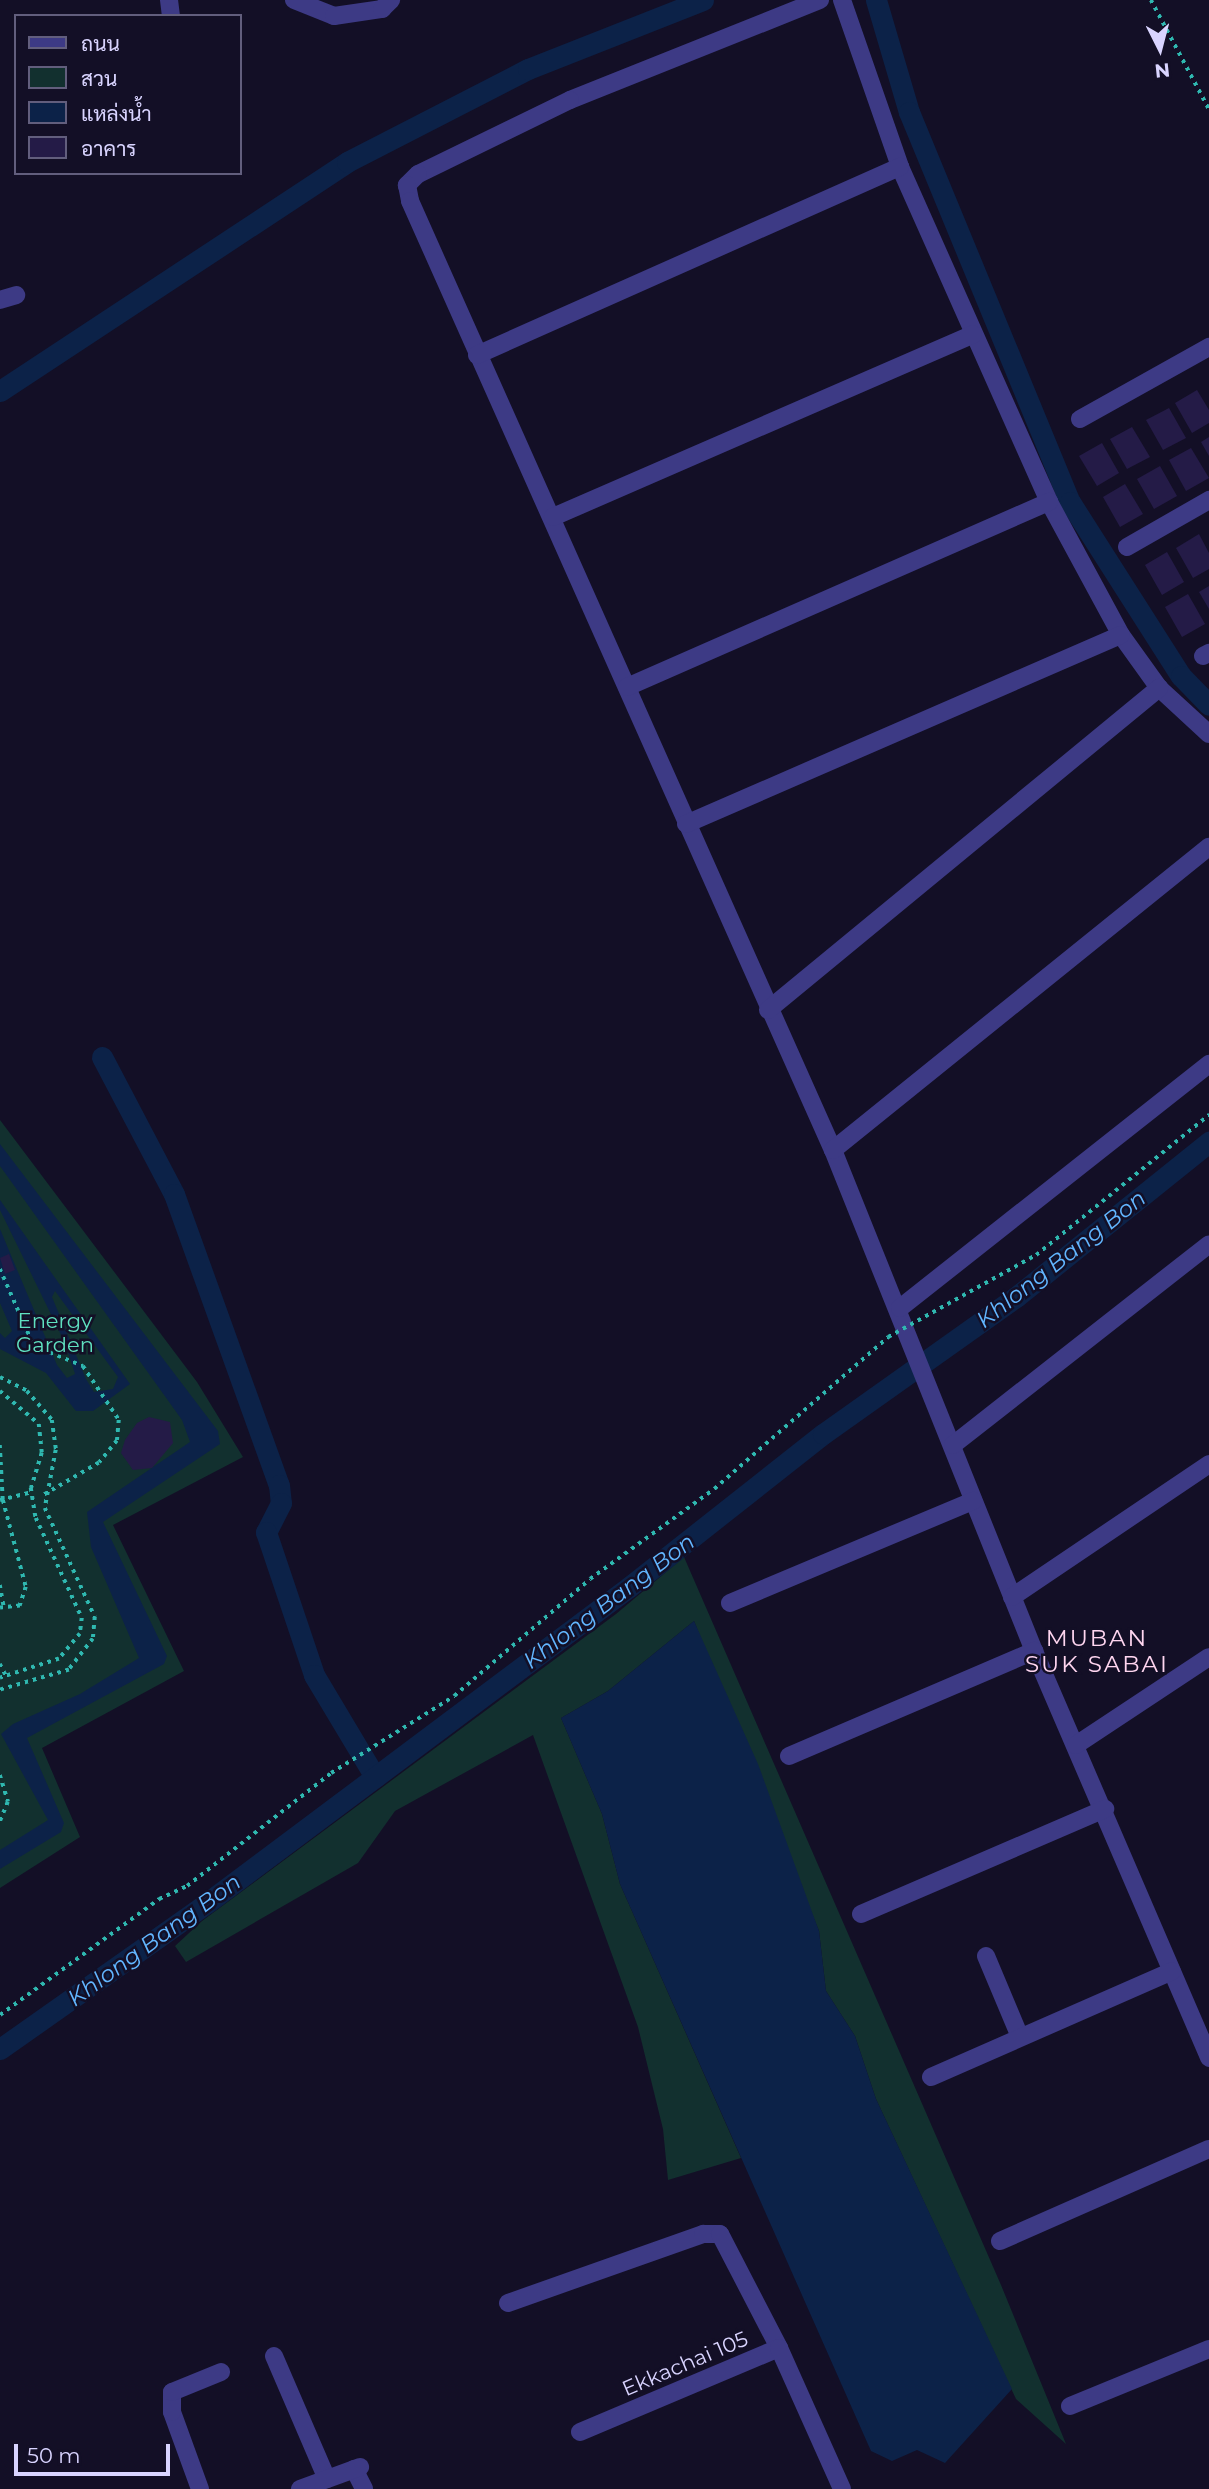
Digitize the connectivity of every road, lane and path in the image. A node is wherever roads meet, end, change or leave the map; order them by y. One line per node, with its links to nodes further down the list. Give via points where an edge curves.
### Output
1 (294, 0): 2 (street, via 334,16 382,9)
2 (391, 0)
3 (820, 0): 10 (street, via 570,100 418,174 407,186 410,201)
4 (842, 0): 7 (street)
5 (1151, 0): 6 (path)
6 (1209, 109)
7 (900, 167): 8 (street); 10 (street)
8 (973, 334): 13 (street); 14 (street)
9 (1209, 347): 11 (street)
10 (477, 355): 14 (street)
11 (1080, 419)
12 (1209, 500): 15 (street)
13 (1049, 502): 16 (street); 17 (street)
14 (553, 517): 17 (street)
15 (1127, 547)
16 (1121, 635): 18 (street); 20 (street)
17 (626, 687): 20 (street)
18 (1159, 688): 19 (street); 22 (street)
19 (1209, 734)
20 (686, 824): 22 (street)
21 (1209, 847): 25 (street)
22 (768, 1010): 25 (street)
23 (1209, 1064): 28 (street)
24 (1209, 1115): 29 (path, bridge, via 1036,1255)
25 (833, 1150): 28 (street)
26 (1209, 1244): 33 (street)
27 (0, 1269): 36 (path, via 34,1346 83,1366 119,1420 117,1441 99,1462)
28 (900, 1308): 29 (street)
29 (907, 1328): 33 (street); 57 (path, bridge, via 888,1337 714,1489 590,1579 454,1696 331,1773 187,1886 159,1899)
30 (0, 1377): 36 (path, via 27,1391 52,1420 56,1450)
31 (0, 1391): 35 (path, via 31,1412 44,1438)
32 (0, 1445): 37 (path)
33 (953, 1446): 38 (street)
34 (1209, 1464): 40 (street)
35 (31, 1493): 37 (path); 46 (path, via 42,1532 78,1602 80,1634 59,1659)
36 (44, 1495): 48 (path, via 49,1520 90,1602 93,1639 69,1670)
37 (1, 1500): 42 (path, via 26,1587 20,1606)
38 (973, 1501): 40 (street); 41 (street)
39 (0, 1585): 42 (path)
40 (1012, 1597): 43 (street)
41 (730, 1603)
42 (2, 1608)
43 (1034, 1651): 49 (street); 50 (street)
44 (1209, 1657): 49 (street)
45 (0, 1664): 46 (path)
46 (6, 1676): 47 (path)
47 (0, 1678)
48 (0, 1690)
49 (1076, 1745): 52 (street)
50 (789, 1756)
51 (0, 1775): 53 (path, via 8,1802)
52 (1105, 1809): 54 (street); 56 (street)
53 (0, 1822)
54 (860, 1914)
55 (986, 1956): 58 (street)
56 (1172, 1970): 58 (street); 59 (street)
57 (0, 2015)
58 (1020, 2037): 60 (street)
59 (1209, 2058)
60 (931, 2077)
61 (1209, 2149): 62 (street)
62 (1000, 2241)
63 (508, 2303): 64 (street, via 703,2234 720,2234)
64 (779, 2347): 69 (street, Ekkachai 105); 74 (street, Ekkachai 105)
65 (1209, 2349): 68 (street)
66 (274, 2356): 70 (street)
67 (221, 2372): 71 (street, via 172,2392 172,2412)
68 (1070, 2406)
69 (580, 2432)
70 (327, 2479): 72 (street); 73 (street, via 357,2468)
71 (200, 2489)
72 (300, 2489)
73 (364, 2489)
74 (842, 2489)

